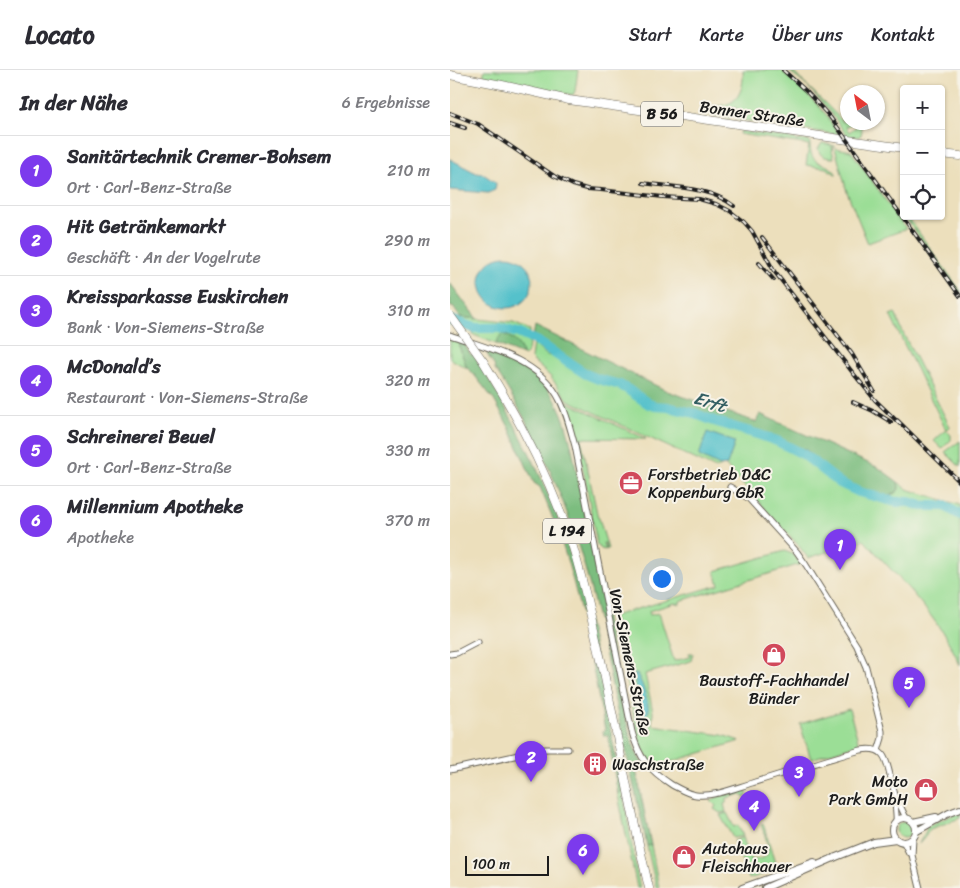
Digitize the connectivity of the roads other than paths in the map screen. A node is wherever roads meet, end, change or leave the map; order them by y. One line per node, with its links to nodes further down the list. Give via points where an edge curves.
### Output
1 (450, 75): 2 (main road, Bonner Straße / B 56, via 569,100)
2 (900, 147)
3 (945, 154): 4 (main road)
4 (960, 156)
5 (450, 316): 27 (main road, L 194, bridge, via 483,361 533,448 572,544 594,628)
6 (450, 335): 11 (street, Von-Siemens-Straße, via 506,355 530,368 550,385 564,409 632,732 638,751 650,769 683,791 704,795 862,750)
7 (730, 487): 11 (street, via 748,498 797,552 857,646 882,731)
8 (478, 642): 9 (street)
9 (450, 654)
10 (568, 749): 12 (street, via 546,749)
11 (878, 751): 13 (street, via 886,759)
12 (450, 770)
13 (896, 799): 16 (street); 17 (street)
14 (960, 809): 15 (street)
15 (949, 814): 18 (street); 20 (street)
16 (906, 818): 17 (street); 18 (street)
17 (896, 821): 19 (street)
18 (914, 822): 20 (street)
19 (892, 829): 21 (street); 23 (street)
20 (917, 831): 22 (street)
21 (896, 839): 23 (street); 24 (street)
22 (913, 839): 24 (street); 25 (street)
23 (874, 842): 26 (street)
24 (904, 843): 25 (street)
25 (912, 855): 30 (street)
26 (836, 857): 28 (street); 29 (street)
27 (647, 886)
28 (742, 888)
29 (765, 888)
30 (920, 888)

